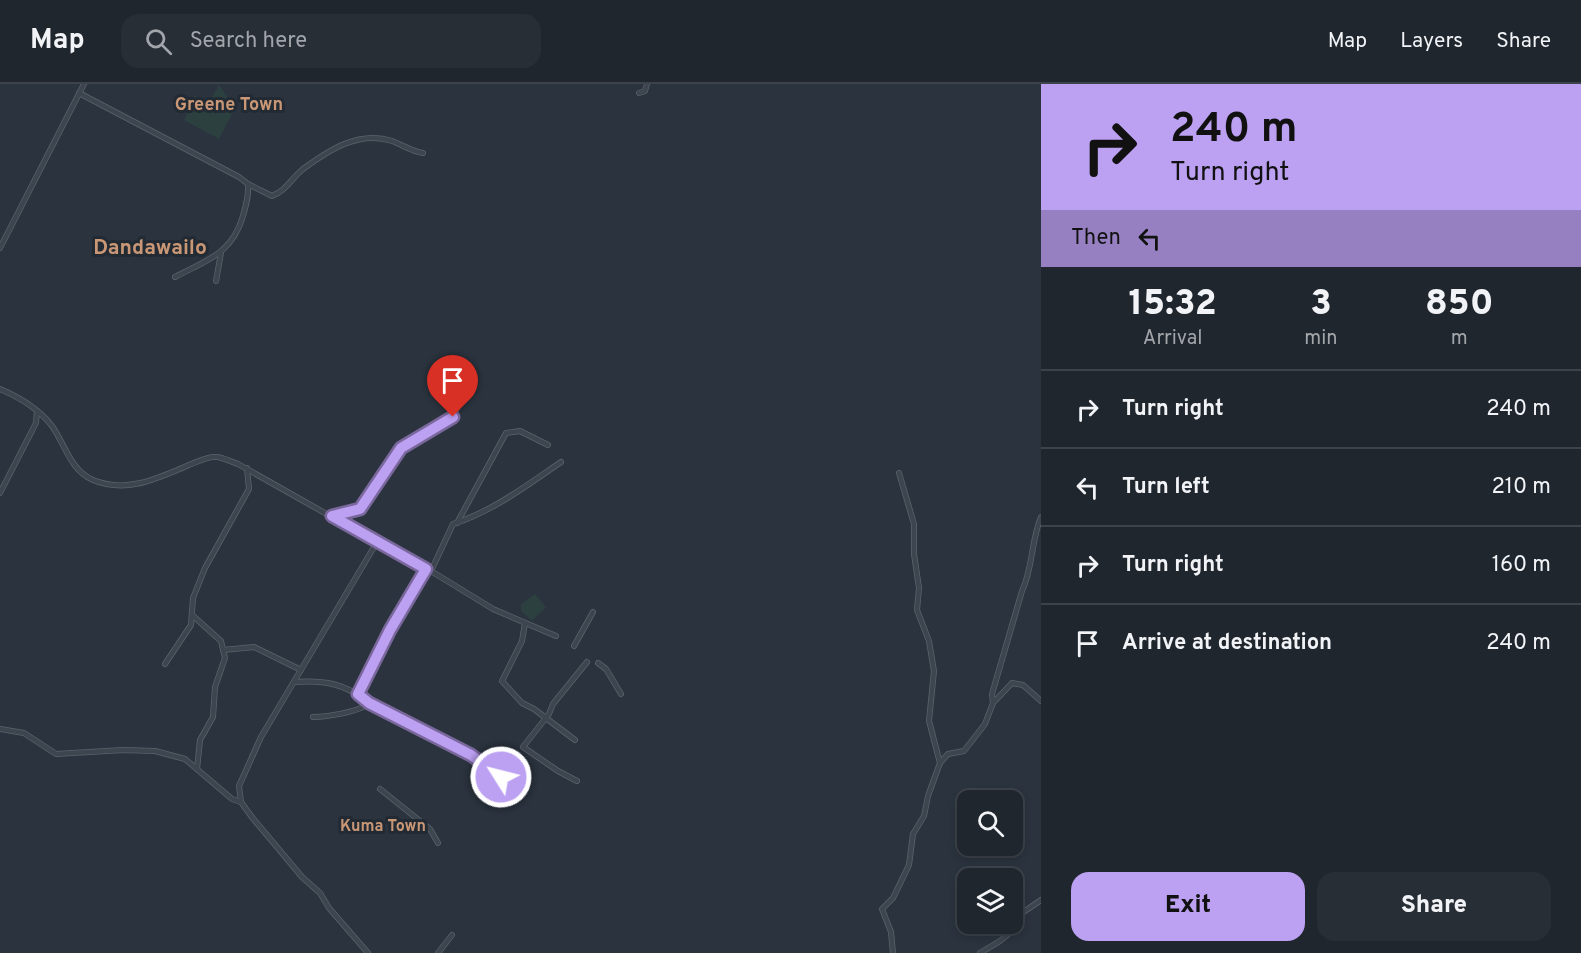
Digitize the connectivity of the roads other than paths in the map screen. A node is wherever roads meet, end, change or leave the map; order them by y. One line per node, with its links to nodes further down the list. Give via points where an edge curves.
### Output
1 (84, 84): 3 (street)
2 (647, 84): 4 (street, via 645,91)
3 (79, 93): 6 (street); 7 (street)
4 (639, 93)
5 (423, 153): 6 (street, via 374,138 346,142 296,175 283,192 272,196)
6 (248, 184): 8 (street, via 239,231)
7 (0, 248)
8 (221, 253): 9 (street); 10 (street)
9 (175, 277)
10 (216, 281)
11 (0, 389): 13 (street)
12 (465, 390): 19 (street, via 453,417 401,448 360,509)
13 (37, 411): 16 (street, via 52,426 75,468 92,480 114,486 135,486 215,457); 18 (street, via 36,423)
14 (548, 445): 21 (street, via 520,431 506,433)
15 (561, 462): 21 (street, via 508,499 479,516)
16 (247, 468): 19 (street); 25 (street, via 249,489 210,557 193,597)
17 (900, 473): 44 (street, via 914,524 917,610 929,640 934,671 929,721)
18 (0, 493)
19 (332, 516): 22 (street)
20 (1041, 517): 39 (street, via 1029,577 992,694)
21 (457, 523): 23 (street)
22 (377, 542): 23 (street); 33 (street)
23 (429, 570): 26 (street, via 493,609); 35 (street, via 390,630)
24 (593, 612): 28 (street)
25 (192, 615): 29 (street, via 221,641); 32 (street, via 191,625)
26 (525, 622): 27 (street); 41 (street, via 522,641 502,681 522,703)
27 (556, 636)
28 (574, 646)
29 (223, 651): 33 (street, via 254,647); 45 (street, via 225,658 215,687 213,717 201,740)
30 (587, 662): 41 (street)
31 (597, 663): 36 (street, via 606,669)
32 (165, 664)
33 (301, 670): 34 (street)
34 (294, 682): 35 (street, via 339,685); 49 (street, via 245,769 239,786)
35 (358, 694): 38 (street)
36 (621, 694)
37 (1041, 701): 39 (street, via 1023,685 1012,683)
38 (369, 703): 40 (street); 46 (street, via 471,755)
39 (993, 703): 44 (street, via 985,724 964,751 948,754)
40 (313, 717)
41 (546, 718): 43 (street); 47 (street, via 523,747)
42 (0, 729): 45 (street, via 24,734 56,754 155,751 185,759)
43 (575, 740)
44 (940, 763): 55 (street, via 924,816 913,834 909,865 893,897 882,909 891,932)
45 (197, 770): 49 (street)
46 (501, 777)
47 (576, 781)
48 (380, 789): 50 (street, via 430,829)
49 (241, 802): 53 (street)
50 (438, 843)
51 (1041, 900): 56 (street, via 1022,913 1016,928)
52 (452, 935): 54 (street)
53 (368, 953)
54 (438, 953)
55 (893, 953)
56 (980, 953)

